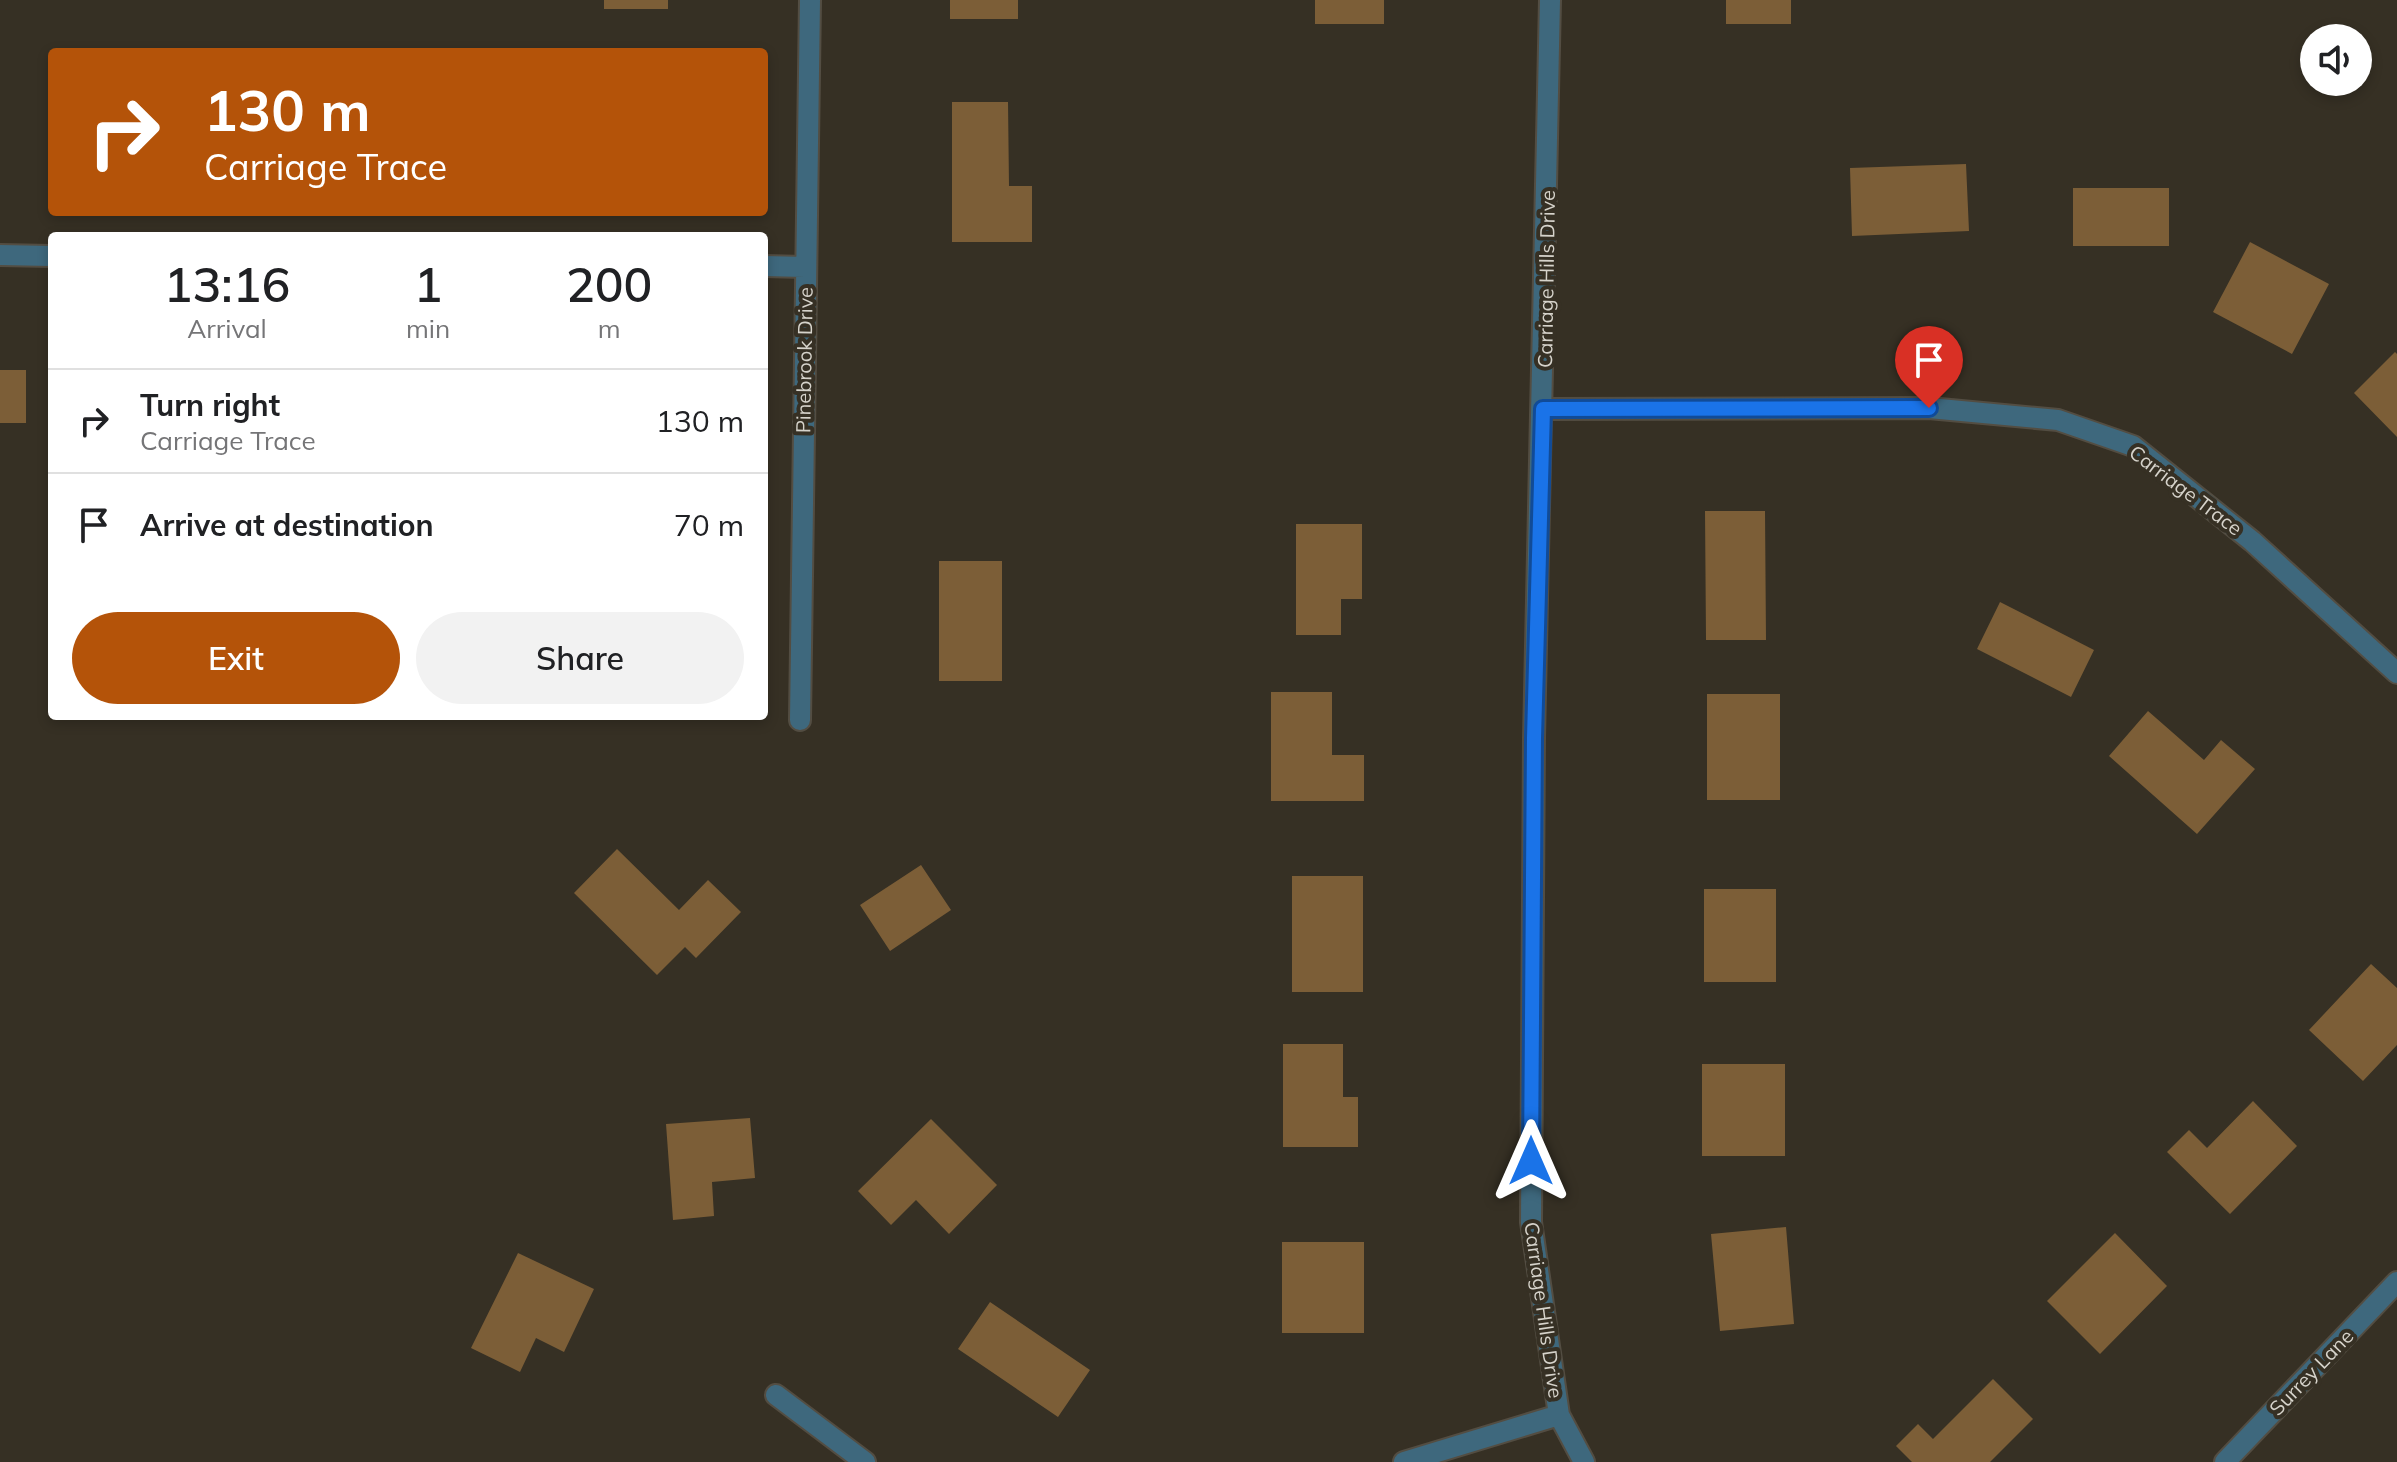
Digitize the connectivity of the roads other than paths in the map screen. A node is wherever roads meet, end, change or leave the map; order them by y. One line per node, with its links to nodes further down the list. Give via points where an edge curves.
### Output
1 (810, 0): 6 (street, Pinebrook Drive)
2 (1550, 0): 7 (street, Carriage Hills Drive)
3 (0, 255): 4 (street)
4 (48, 256)
5 (768, 266): 6 (street)
6 (805, 267): 9 (street, Pinebrook Drive)
7 (1543, 409): 8 (street, Carriage Trace, via 1929,408 2058,420 2133,446 2252,541); 12 (street, Carriage Hills Drive, via 1534,738 1531,1222)
8 (2397, 673)
9 (800, 720)
10 (2397, 1282): 16 (street, Surrey Lane)
11 (776, 1395): 13 (street)
12 (1559, 1415): 14 (street); 15 (street, Carriage Hills Drive)
13 (865, 1462)
14 (1404, 1462)
15 (1584, 1462)
16 (2225, 1462)

